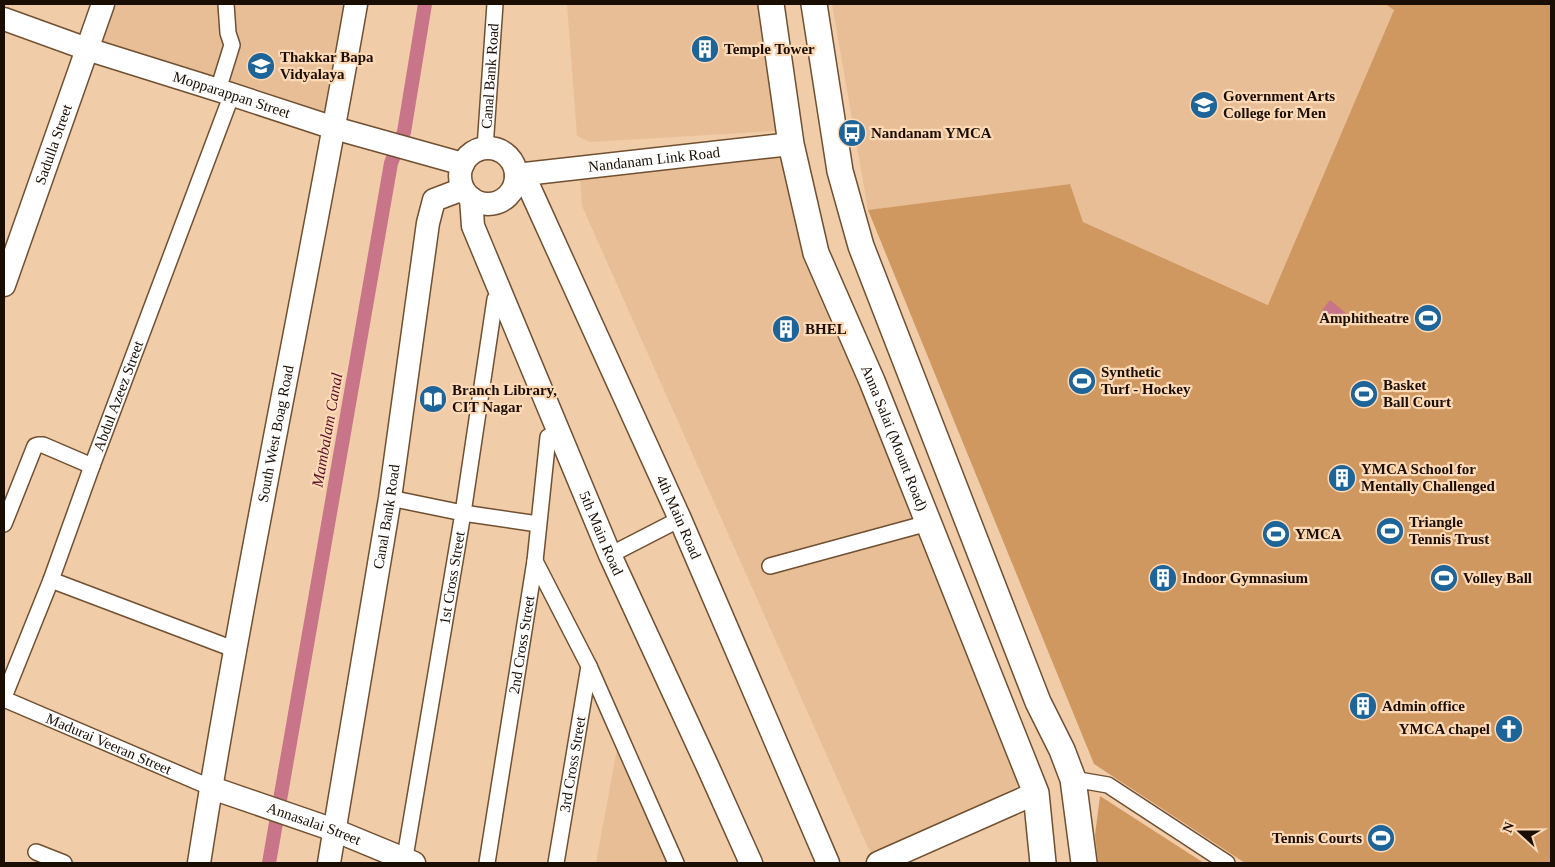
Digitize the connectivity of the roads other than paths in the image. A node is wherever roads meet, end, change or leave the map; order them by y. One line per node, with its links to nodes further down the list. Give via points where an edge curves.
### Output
1 (103, 4): 8 (street, Sadulla Street)
2 (226, 4): 9 (street, Abdul Azeez Street, via 232,45)
3 (356, 4): 10 (street, South West Boag Road)
4 (494, 4): 12 (street, Canal Bank Road)
5 (771, 4): 11 (main road, Anna Salai (Mount Road))
6 (814, 4): 33 (main road, via 840,171 861,246)
7 (4, 19): 8 (street, Mopparappan Street)
8 (87, 49): 9 (street, Mopparappan Street); 16 (street, Sadulla Street)
9 (225, 92): 10 (street, Mopparappan Street); 19 (street, Abdul Azeez Street)
10 (334, 128): 13 (street, Mopparappan Street); 30 (street, South West Boag Road)
11 (791, 144): 14 (street, Nandanam Link Road); 23 (main road, Anna Salai (Mount Road), via 816,253 872,381)
12 (485, 148): 13 (street, via 472,153); 14 (street, via 503,152)
13 (463, 164): 15 (street, via 461,182)
14 (520, 175): 15 (street, via 510,192 496,202 487,203); 22 (street, 4th Main Road, via 530,189)
15 (467, 194): 17 (street, 5th Main Road, via 473,226); 20 (street, Canal Bank Road, via 434,200 428,223)
16 (4, 285)
17 (500, 294): 18 (street, 5th Main Road); 21 (street, 1st Cross Street, via 495,299)
18 (558, 432): 25 (street, 2nd Cross Street, via 548,437); 26 (street, 5th Main Road)
19 (92, 466): 24 (street, via 43,446 35,446); 29 (street, Abdul Azeez Street)
20 (390, 498): 21 (street); 38 (street, Canal Bank Road)
21 (463, 513): 25 (street); 40 (street, 1st Cross Street)
22 (680, 519): 26 (street); 48 (street, 4th Main Road)
23 (928, 523): 28 (street); 34 (main road, Anna Salai (Mount Road))
24 (4, 524)
25 (538, 524): 27 (street, 2nd Cross Street)
26 (610, 555): 47 (street, 5th Main Road)
27 (535, 561): 31 (street); 44 (street, 2nd Cross Street)
28 (770, 566)
29 (51, 580): 30 (street); 32 (street, Abdul Azeez Street)
30 (236, 650): 36 (street, South West Boag Road)
31 (589, 666): 45 (street, 3rd Cross Street); 46 (street)
32 (4, 698): 36 (street, Madurai Veeran Street)
33 (1038, 702): 34 (main road); 35 (main road)
34 (1004, 714): 37 (main road, Anna Salai (Mount Road))
35 (1073, 779): 51 (main road); 52 (street, via 1108,785)
36 (212, 788): 38 (street, Annasalai Street); 42 (street, South West Boag Road)
37 (1036, 793): 49 (street); 50 (main road, Anna Salai (Mount Road))
38 (334, 830): 40 (street, Annasalai Street); 43 (street, Canal Bank Road)
39 (36, 852): 41 (street)
40 (407, 862)
41 (64, 863)
42 (199, 863)
43 (329, 863)
44 (487, 863)
45 (556, 863)
46 (676, 863)
47 (751, 863)
48 (828, 863)
49 (878, 863)
50 (1044, 863)
51 (1084, 863)
52 (1227, 863)

